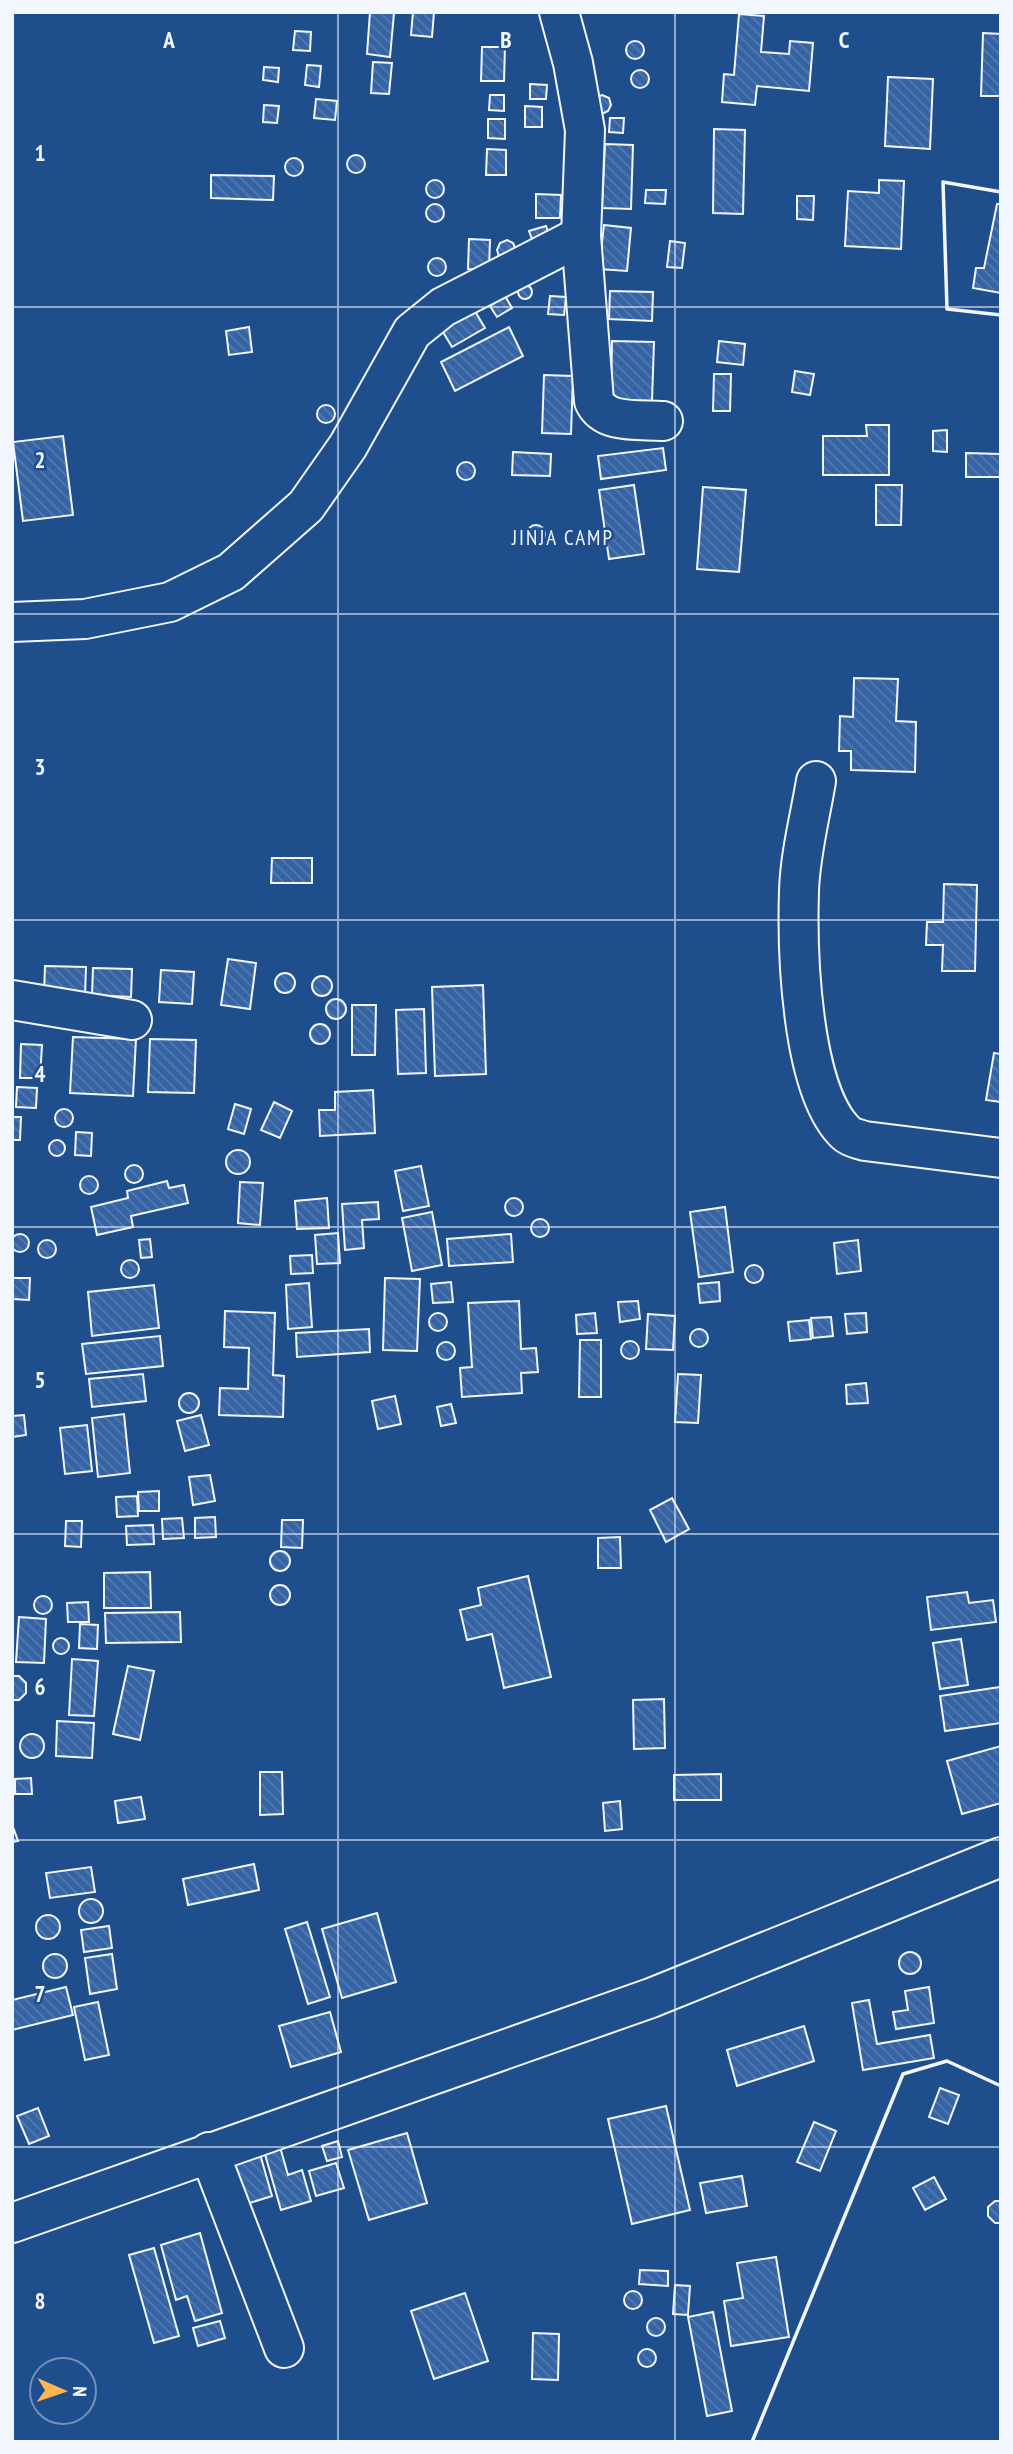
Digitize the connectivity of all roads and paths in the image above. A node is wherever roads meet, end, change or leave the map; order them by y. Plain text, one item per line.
1 (559, 12) edge
2 (580, 236) junction
3 (663, 421) dead end
4 (12, 622) edge
5 (816, 780) dead end
6 (12, 1000) edge
7 (132, 1020) dead end
8 (1001, 1158) edge
9 (1001, 1857) edge
10 (209, 2152) junction
11 (12, 2223) edge
12 (284, 2348) dead end

1 - 2 street
2 - 3 street
2 - 4 street
5 - 8 street
6 - 7 street
9 - 10 street
10 - 11 street
10 - 12 street

